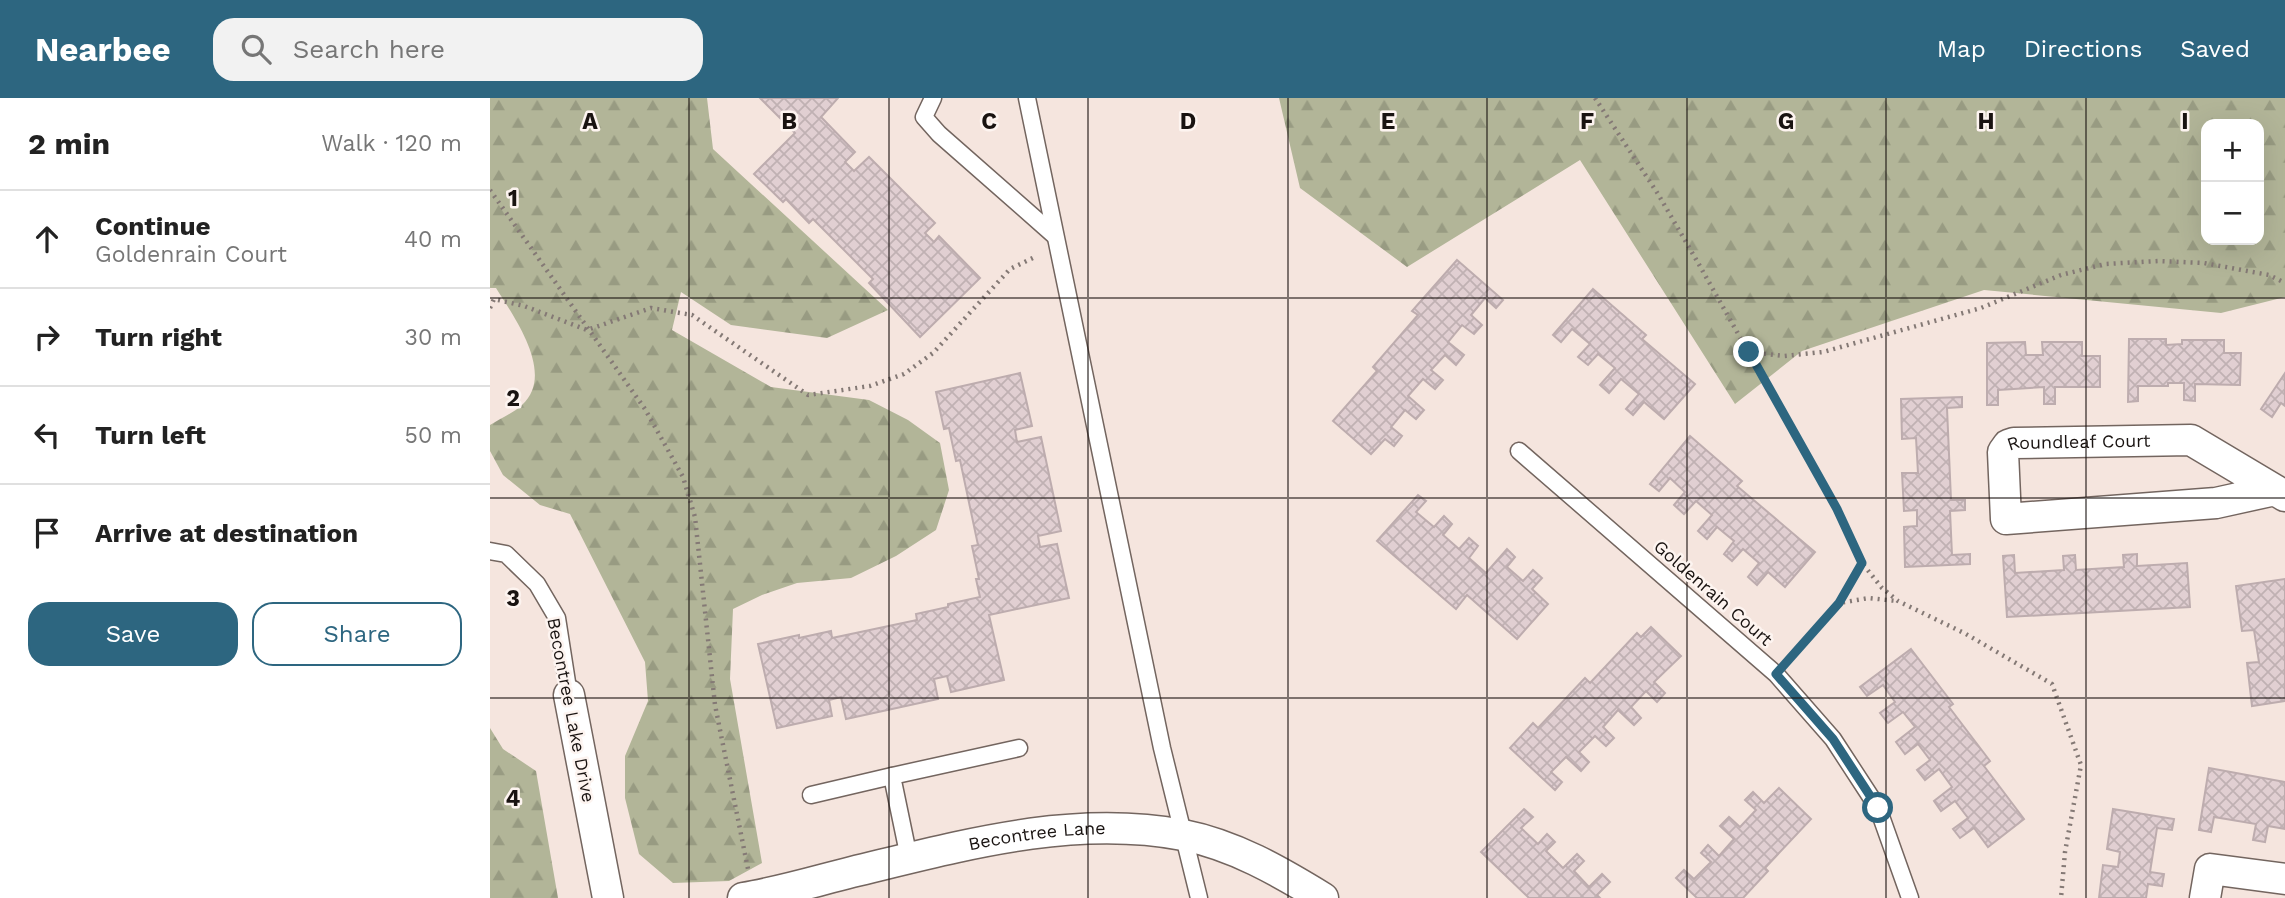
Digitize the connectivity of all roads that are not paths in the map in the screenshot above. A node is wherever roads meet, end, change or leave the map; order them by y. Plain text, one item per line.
1 (933, 98) edge
2 (1027, 98) edge
3 (1056, 241) junction
4 (1519, 451) dead end
5 (2280, 493) edge
6 (490, 551) edge
7 (569, 695) joint
8 (1019, 748) dead end
9 (892, 776) junction
10 (811, 795) dead end
11 (1183, 835) junction
12 (909, 858) junction
13 (2285, 878) edge
14 (748, 897) edge
15 (608, 898) edge
16 (1199, 898) edge
17 (1323, 898) edge
18 (1910, 898) edge
19 (2205, 898) edge

1 - 3 lane
2 - 3 lane
3 - 11 lane
4 - 18 lane, Goldenrain Court
5 - 5 street, Roundleaf Court
6 - 7 lane, Becontree Lake Drive
7 - 15 street, Becontree Lake Drive
8 - 9 lane
9 - 10 lane
9 - 12 lane
11 - 12 street, Becontree Lane
11 - 16 lane
11 - 17 street, Becontree Lane
12 - 14 street, Becontree Lane
13 - 19 street

